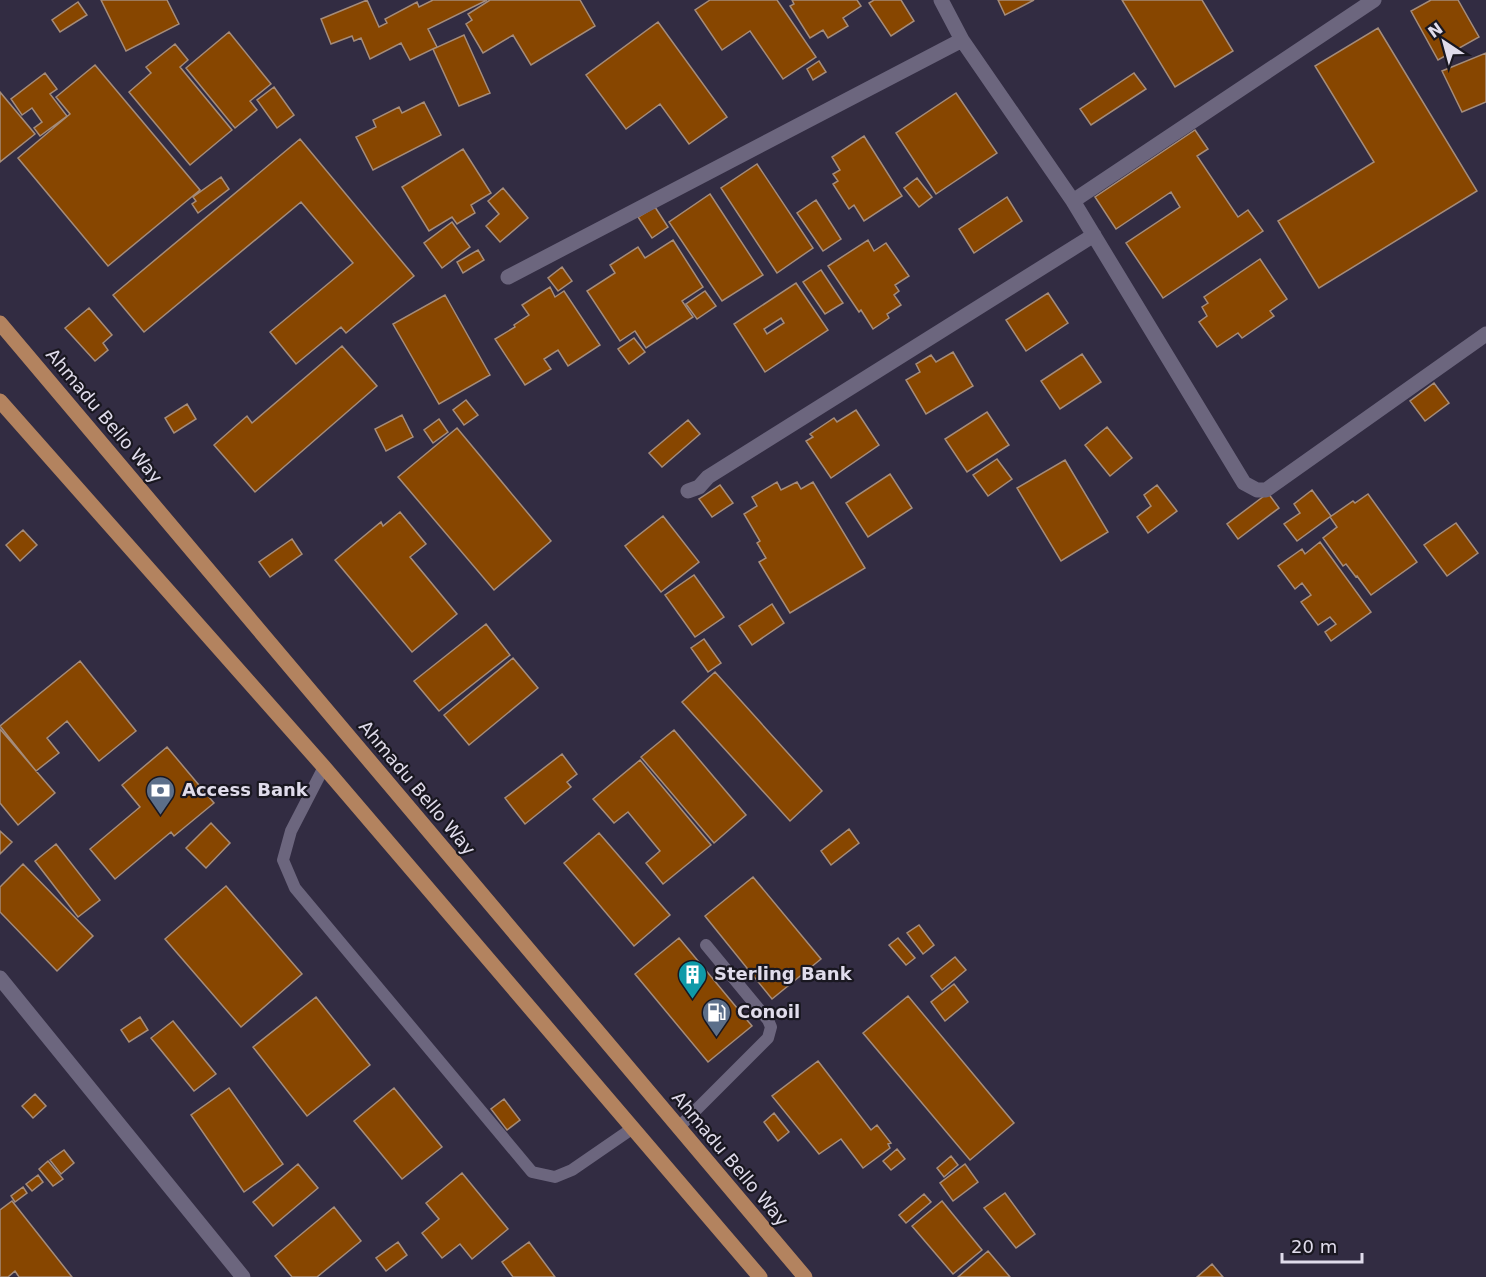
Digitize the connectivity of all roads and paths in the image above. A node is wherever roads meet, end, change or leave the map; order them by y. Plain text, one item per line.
1 (941, 0) edge
2 (1374, 0) edge
3 (962, 40) junction
4 (1073, 201) junction
5 (1094, 235) junction
6 (508, 276) dead end
7 (0, 323) edge
8 (1486, 334) edge
9 (0, 401) edge
10 (688, 491) dead end
11 (324, 767) junction
12 (706, 945) dead end
13 (0, 978) edge
14 (633, 1128) junction
15 (678, 1128) junction
16 (243, 1277) edge
17 (760, 1277) edge
18 (805, 1277) edge

1 - 3 street
2 - 4 street
3 - 4 street
3 - 6 street
4 - 5 street
5 - 8 street
5 - 10 street
7 - 15 main road, Ahmadu Bello Way
9 - 11 main road
11 - 14 main road
11 - 14 lane
12 - 15 lane
13 - 16 street
14 - 17 main road
15 - 18 main road, Ahmadu Bello Way

